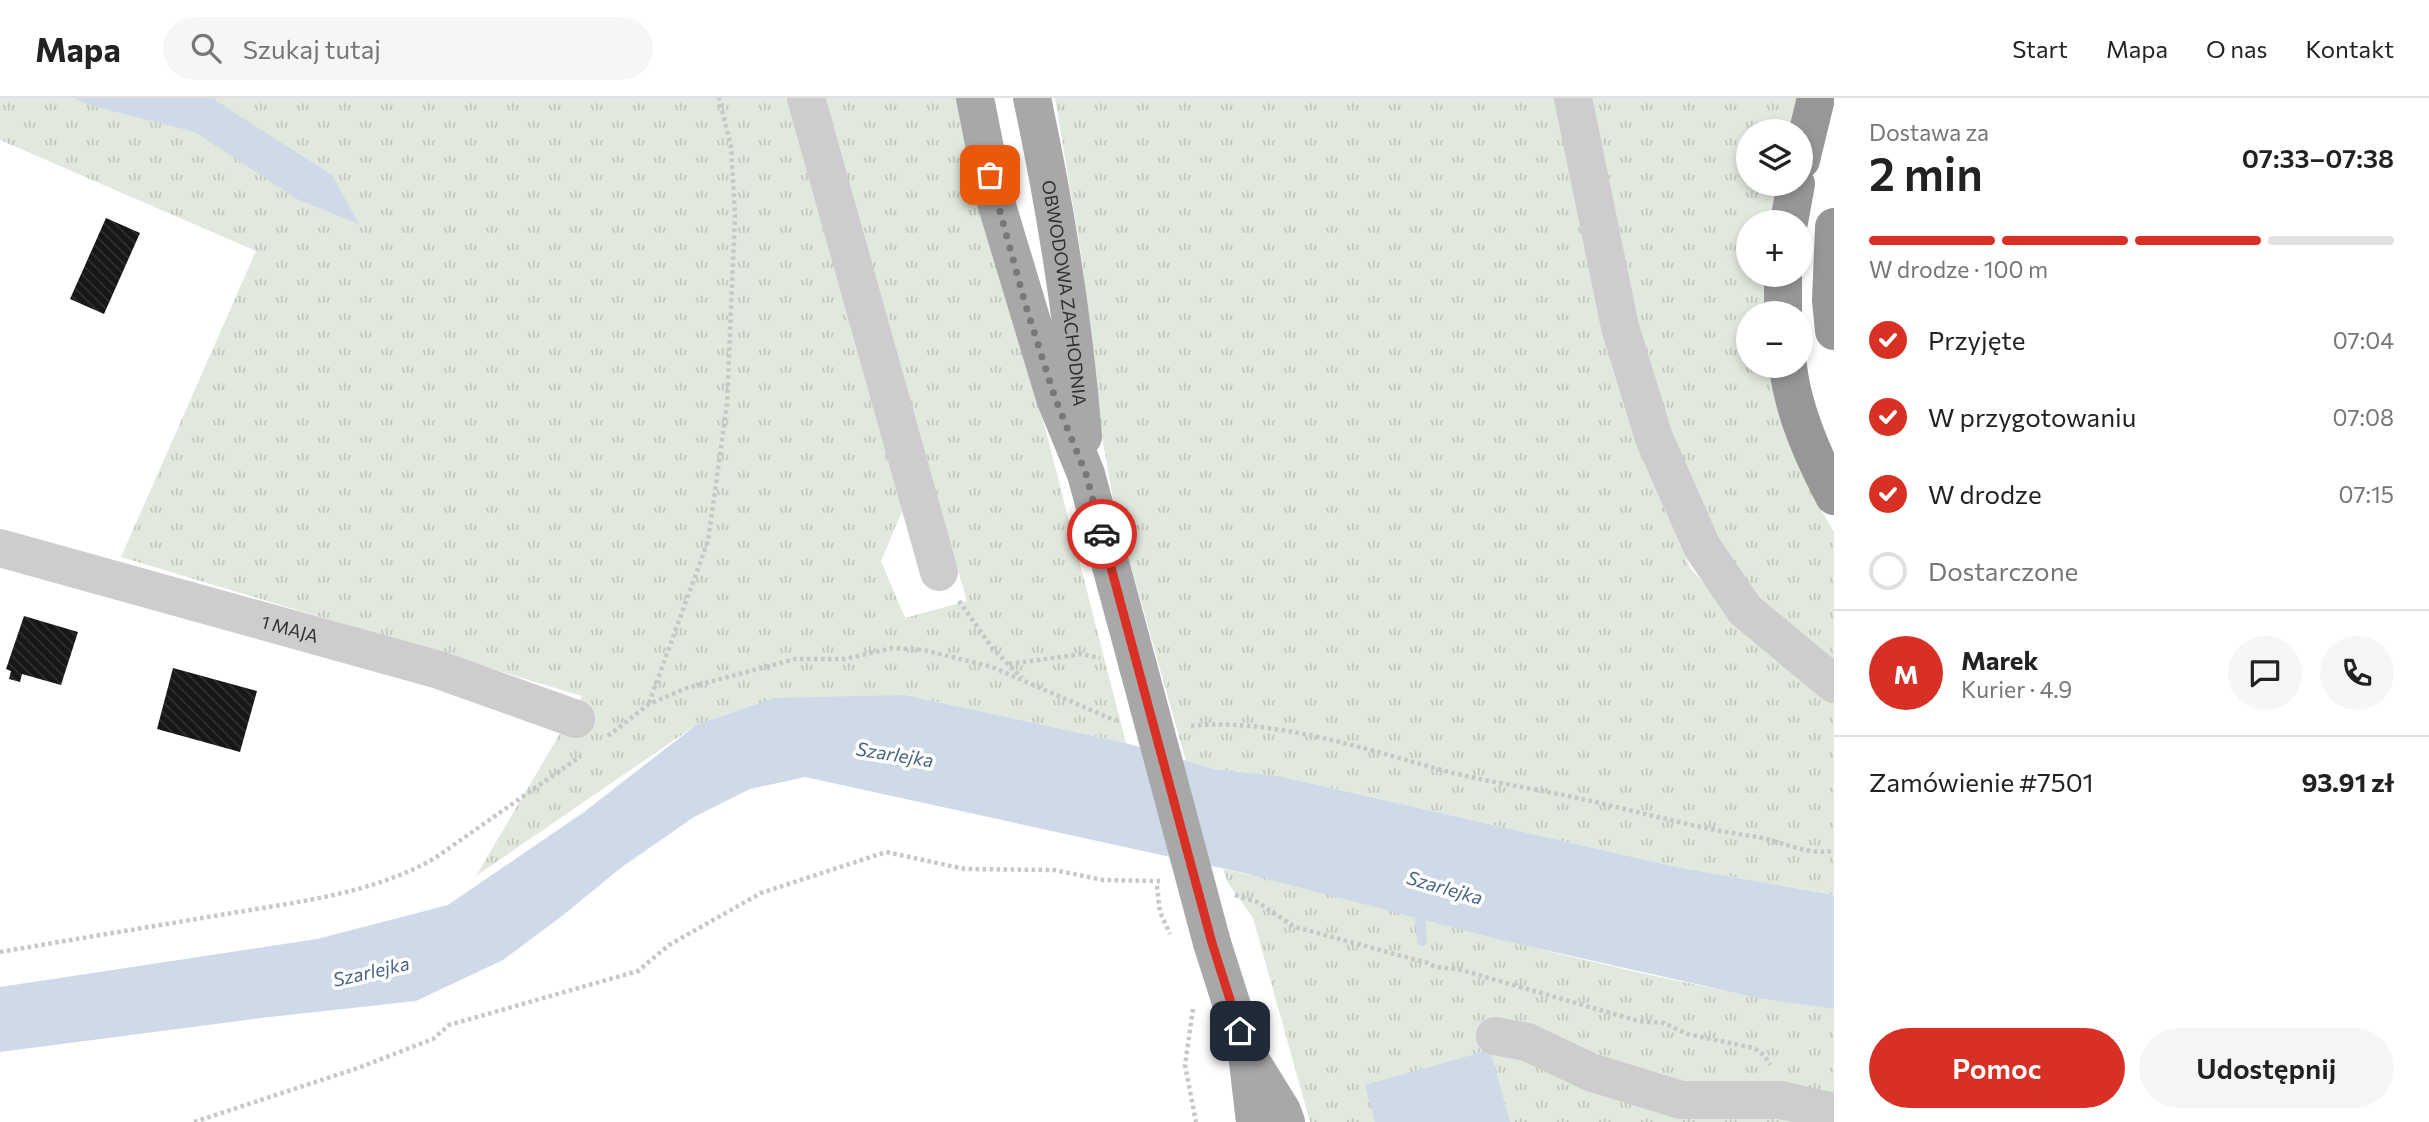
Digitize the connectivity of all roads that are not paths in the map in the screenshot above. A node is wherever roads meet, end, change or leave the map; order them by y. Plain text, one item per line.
1 (806, 98) edge
2 (975, 98) edge
3 (1032, 98) edge
4 (1573, 98) edge
5 (1816, 98) edge
6 (1811, 119) edge
7 (1834, 228) edge
8 (1834, 331) edge
9 (1791, 378) edge
10 (1086, 474) junction
11 (1834, 496) edge
12 (0, 548) edge
13 (939, 572) road end
14 (1834, 684) edge
15 (590, 736) road end
16 (1495, 1036) dead end
17 (1247, 1053) junction
18 (1834, 1112) edge
19 (1255, 1122) edge
20 (1286, 1122) edge

1 - 13 street
2 - 10 main road, OBWODOWA ZACHODNIA
3 - 10 main road, OBWODOWA ZACHODNIA
4 - 14 street
5 - 6 highway
7 - 8 highway
9 - 11 highway
10 - 17 main road, bridge
12 - 15 street, 1 MAJA
16 - 18 street
17 - 19 main road
17 - 20 main road

